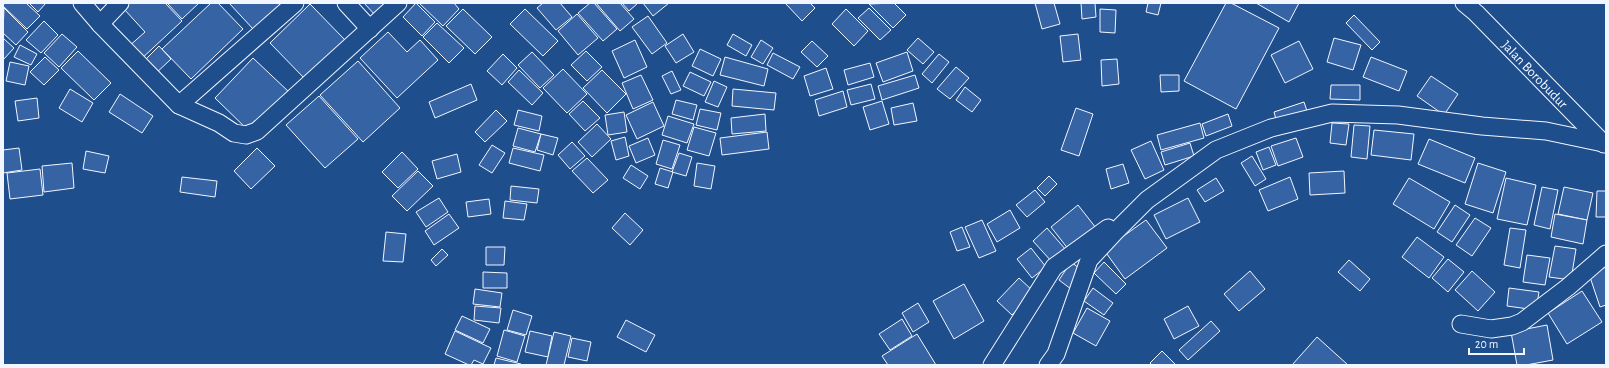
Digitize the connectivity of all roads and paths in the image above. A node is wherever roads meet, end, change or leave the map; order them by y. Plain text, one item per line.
1 (82, 3) edge
2 (120, 3) edge
3 (296, 3) edge
4 (346, 3) edge
5 (398, 3) edge
6 (1464, 3) edge
7 (100, 24) junction
8 (370, 29) junction
9 (179, 105) junction
10 (1604, 144) edge
11 (1147, 200) junction
12 (1606, 254) edge
13 (1461, 324) dead end
14 (992, 365) edge
15 (1048, 365) edge

1 - 7 street
2 - 7 street
3 - 9 street
4 - 8 street
5 - 8 street
6 - 10 street, Jalan Borobudur
7 - 9 street
8 - 9 street
10 - 11 street
11 - 14 street
11 - 15 street
12 - 13 street

